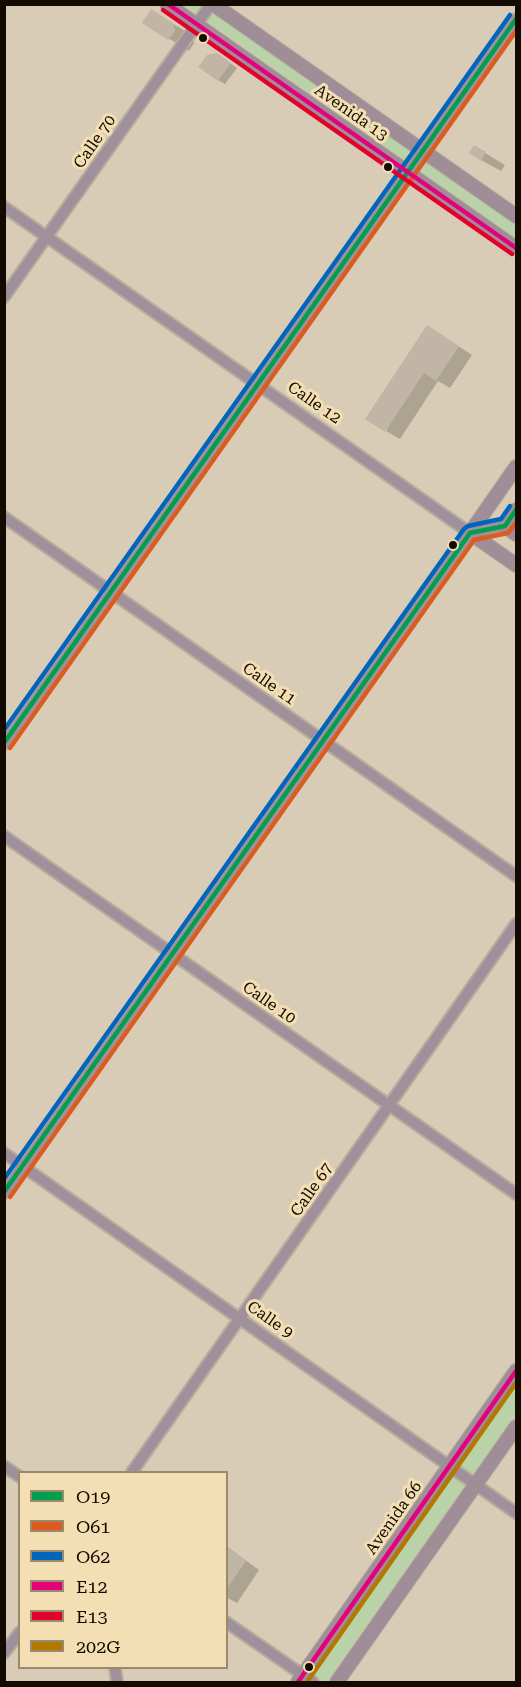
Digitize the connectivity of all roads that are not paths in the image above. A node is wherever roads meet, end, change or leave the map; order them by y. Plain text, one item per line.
1 (167, 4) edge
2 (212, 4) edge
3 (516, 19) edge
4 (196, 25) junction
5 (423, 151) junction
6 (408, 172) junction
7 (4, 207) edge
8 (516, 216) edge
9 (47, 237) junction
10 (516, 248) edge
11 (4, 297) edge
12 (258, 384) junction
13 (516, 467) edge
14 (516, 510) edge
15 (4, 517) edge
16 (511, 530) edge
17 (470, 532) junction
18 (516, 565) edge
19 (112, 592) junction
20 (323, 741) junction
21 (4, 744) edge
22 (4, 836) edge
23 (516, 876) edge
24 (516, 924) edge
25 (173, 954) junction
26 (390, 1105) junction
27 (4, 1152) edge
28 (24, 1166) junction
29 (4, 1193) edge
30 (516, 1194) edge
31 (240, 1317) junction
32 (516, 1371) edge
33 (516, 1427) edge
34 (4, 1467) edge
35 (450, 1467) junction
36 (133, 1471) edge
37 (18, 1476) edge
38 (476, 1485) junction
39 (516, 1513) edge
40 (228, 1623) edge
41 (18, 1635) edge
42 (4, 1653) edge
43 (305, 1680) edge
44 (337, 1683) edge

1 - 4 main road, Avenida 13
2 - 4 street, Calle 70
2 - 5 main road, Avenida 13
3 - 5 street
4 - 6 main road, Avenida 13
4 - 9 street, Calle 70
5 - 6 street
5 - 8 main road, Avenida 13
6 - 10 main road, Avenida 13
6 - 12 street
7 - 9 street, Calle 12
9 - 11 street, Calle 70
9 - 12 street, Calle 12
12 - 17 street, Calle 12
12 - 19 street
13 - 17 main road
14 - 16 main road
15 - 19 street, Calle 11
16 - 17 street
17 - 18 main road, Calle 12
17 - 20 street
19 - 20 street, Calle 11
19 - 21 street
20 - 23 street, Calle 11
20 - 25 street
22 - 25 street, Calle 10
24 - 26 street, Calle 67
25 - 26 street, Calle 10
25 - 28 street
26 - 30 street, Calle 10
26 - 31 street, Calle 67
27 - 28 street, Calle 9
28 - 29 street
28 - 31 street, Calle 9
31 - 35 street, Calle 9
31 - 36 street, Calle 67
32 - 35 main road, Avenida 66
33 - 38 main road
34 - 37 street
35 - 38 street, Calle 9
35 - 43 main road, Avenida 66
38 - 39 street, Calle 9
38 - 44 main road
40 - 43 street
41 - 42 street

